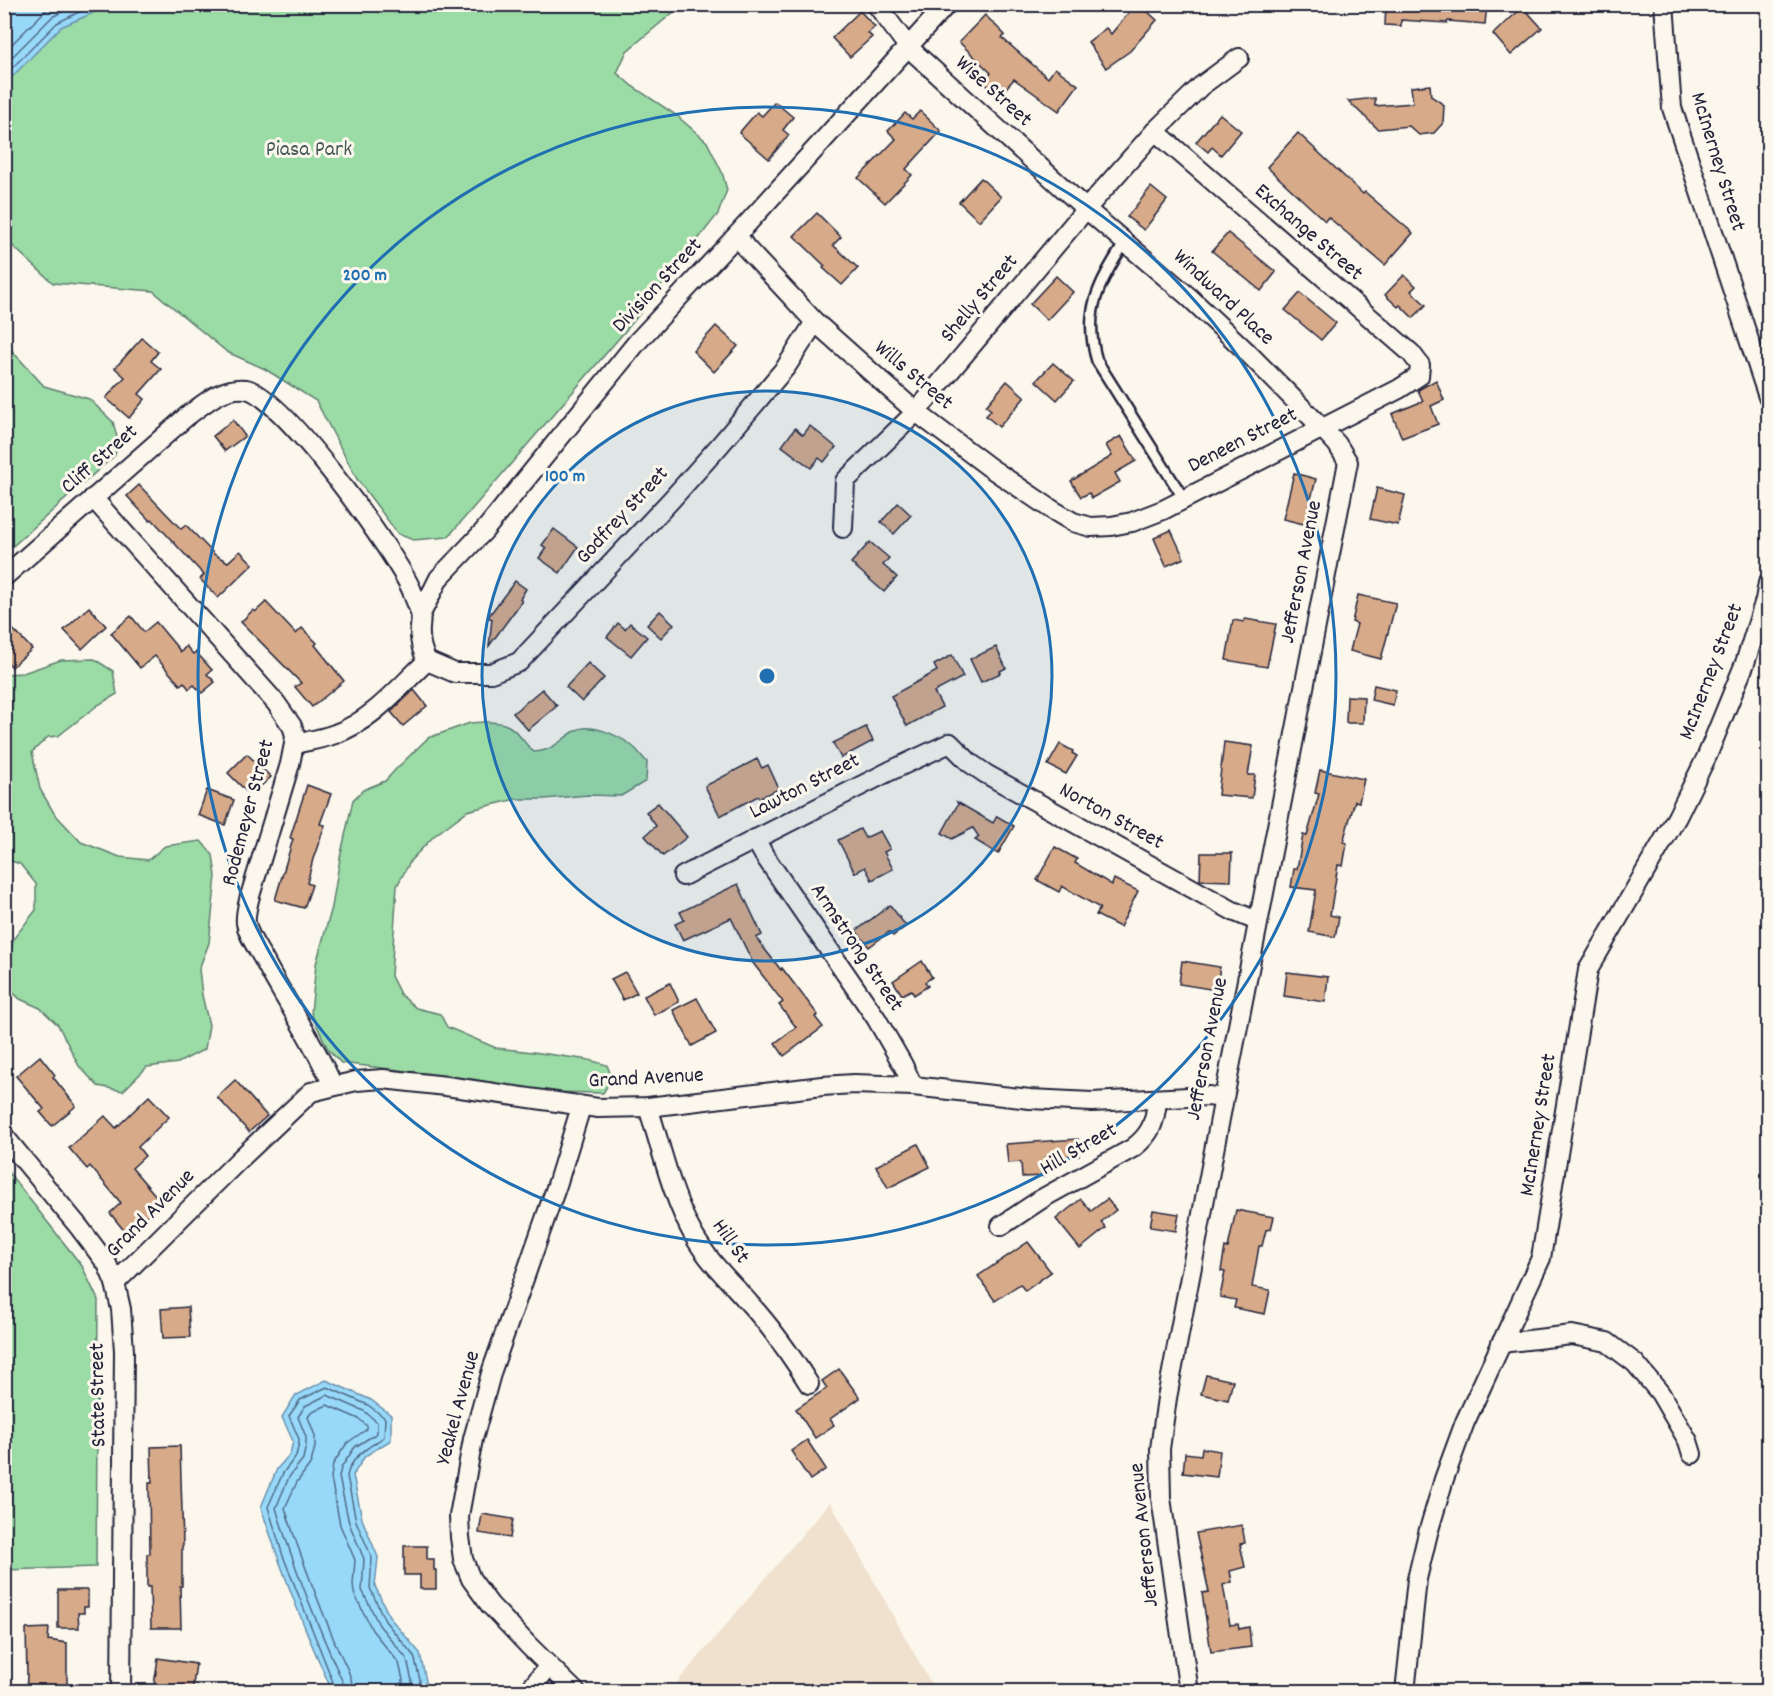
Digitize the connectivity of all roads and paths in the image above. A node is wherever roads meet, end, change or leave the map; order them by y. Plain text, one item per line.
1 (876, 4) edge
2 (947, 4) edge
3 (1664, 4) edge
4 (909, 48) junction
5 (1239, 58) dead end
6 (1155, 131) junction
7 (1086, 209) junction
8 (737, 235) junction
9 (1125, 242) junction
10 (815, 322) junction
11 (1419, 376) joint
12 (1768, 397) edge
13 (916, 412) junction
14 (1322, 428) junction
15 (93, 498) junction
16 (1184, 499) junction
17 (1082, 526) joint
18 (843, 528) dead end
19 (4, 577) edge
20 (1768, 583) edge
21 (421, 614) junction
22 (427, 661) junction
23 (950, 743) joint
24 (294, 744) junction
25 (755, 839) junction
26 (683, 876) dead end
27 (1257, 921) junction
28 (333, 1086) junction
29 (913, 1086) junction
30 (1224, 1098) junction
31 (1157, 1100) junction
32 (581, 1107) junction
33 (648, 1107) junction
34 (4, 1136) edge
35 (1000, 1226) dead end
36 (115, 1283) junction
37 (1501, 1343) junction
38 (809, 1383) dead end
39 (1692, 1454) dead end
40 (549, 1666) junction
41 (121, 1692) edge
42 (528, 1692) edge
43 (576, 1692) edge
44 (1189, 1692) edge
45 (1405, 1692) edge

1 - 4 street, Wise Street
2 - 4 street, Division Street
3 - 12 street, McInerney Street
4 - 7 street, Wise Street
4 - 8 street, Division Street
5 - 6 street, Shelly Street
6 - 7 street, Shelly Street
6 - 11 street, Exchange Street
7 - 9 street, Windward Place
7 - 13 street, Shelly Street
8 - 10 street, Wills Street
8 - 21 street, Division Street
9 - 14 street, Windward Place
9 - 16 lane
10 - 13 street, Wills Street
10 - 22 street, Godfrey Street
11 - 14 street, Deneen Street
13 - 17 street, Wills Street
13 - 18 street, Shelly Street
14 - 16 street, Deneen Street
14 - 27 street, Jefferson Avenue
15 - 19 street, Cliff Street
15 - 21 street, Cliff Street
15 - 24 street, Rodemeyer Street
16 - 17 street, Deneen Street
20 - 37 street, McInerney Street
21 - 22 street
22 - 24 street
23 - 25 street, Lawton Street
23 - 27 street, Norton Street
24 - 28 street, Rodemeyer Street
25 - 26 street, Lawton Street
25 - 29 street, Armstrong Street
27 - 30 street, Jefferson Avenue
28 - 32 street, Grand Avenue
28 - 36 street, Grand Avenue
29 - 31 street, Grand Avenue
29 - 33 street, Grand Avenue
30 - 31 street, Grand Avenue
30 - 44 street, Jefferson Avenue
31 - 35 street, Hill Street
32 - 33 street, Grand Avenue
32 - 40 street, Yeakel Avenue
33 - 38 street, Hill St
34 - 36 street, State Street
36 - 41 street, State Street
37 - 39 street
37 - 45 street, McInerney Street
40 - 42 street
40 - 43 street, Yeakel Avenue

